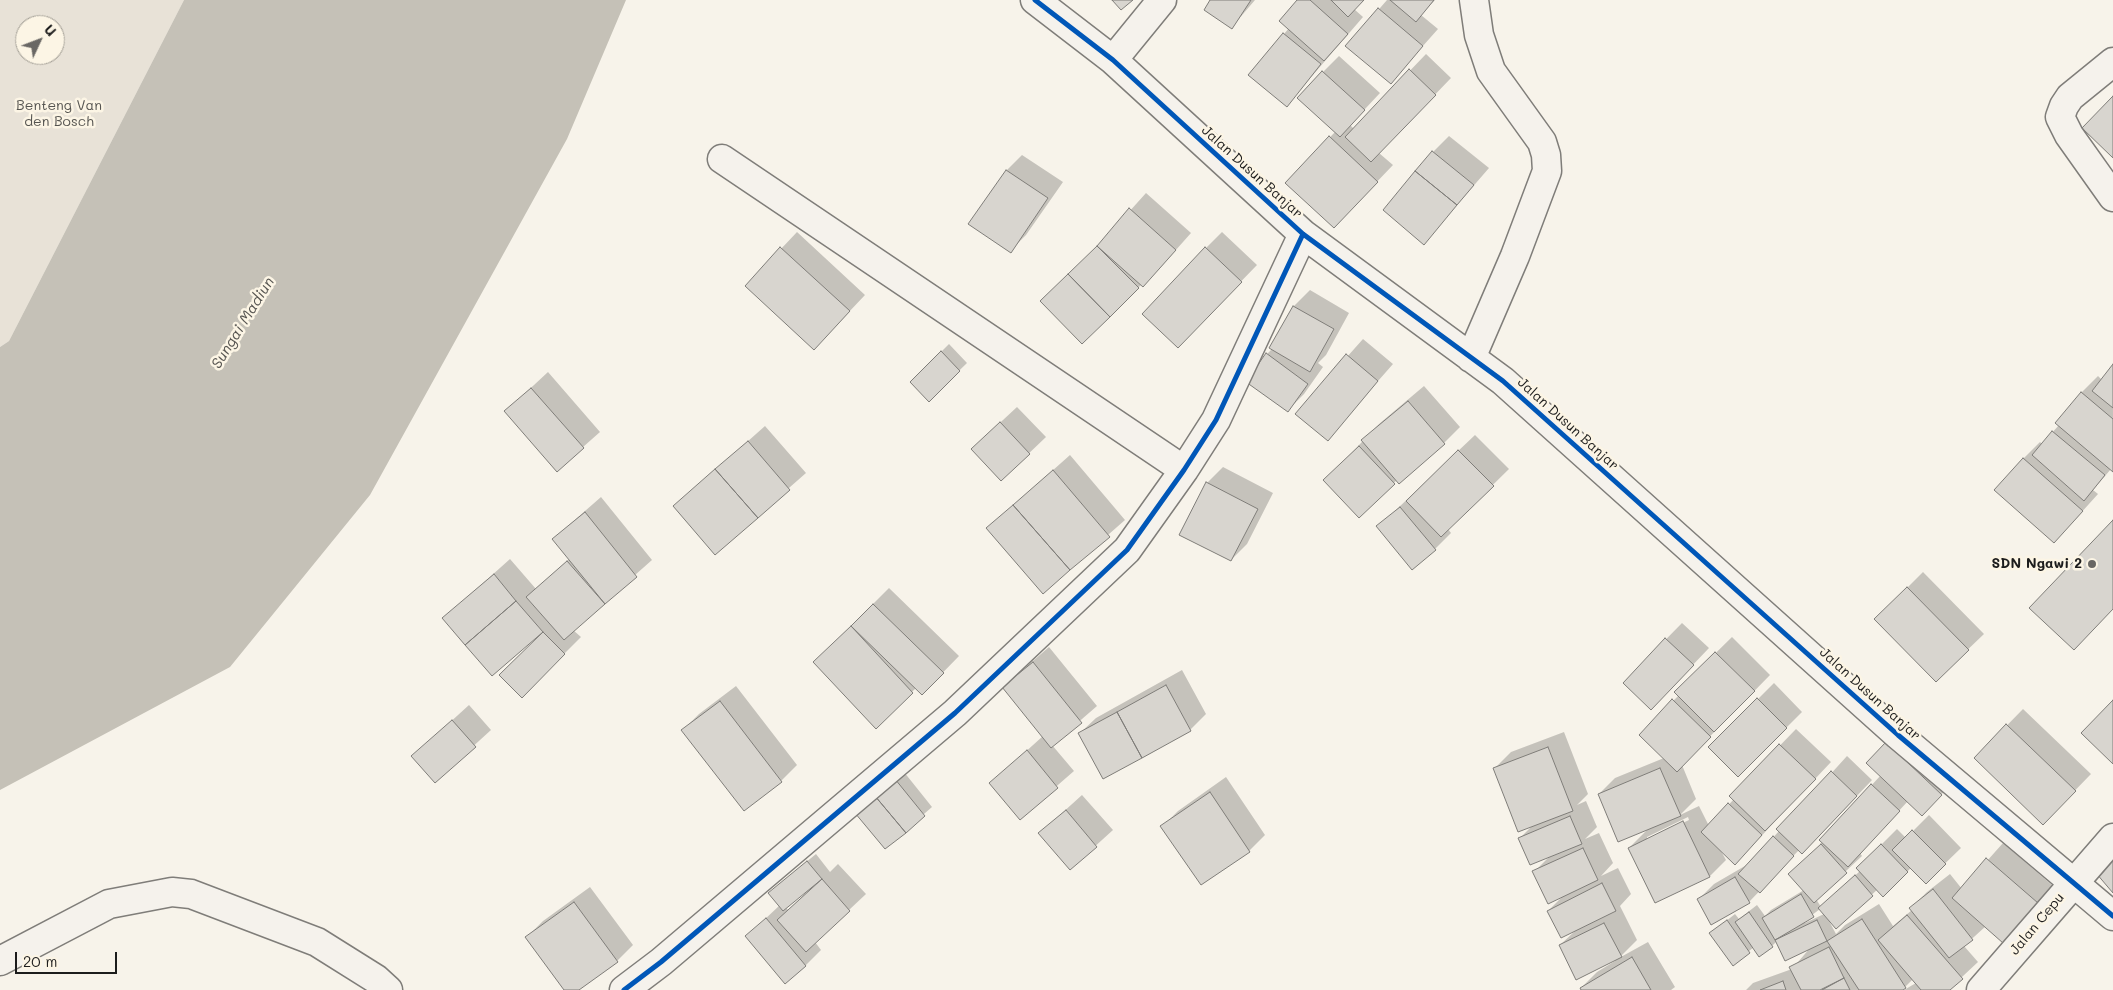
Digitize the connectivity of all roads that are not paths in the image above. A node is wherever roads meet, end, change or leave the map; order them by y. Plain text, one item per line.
1 (1035, 0) edge
2 (1162, 0) edge
3 (1474, 0) edge
4 (1113, 60) junction
5 (2113, 62) edge
6 (722, 159) dead end
7 (2113, 197) edge
8 (1303, 234) junction
9 (1471, 358) junction
10 (1184, 470) junction
11 (2113, 838) edge
12 (2072, 882) junction
13 (2113, 916) edge
14 (0, 962) edge
15 (388, 990) edge
16 (624, 990) edge
17 (1982, 990) edge

1 - 4 street, Jalan Dusun Banjar
2 - 4 street
3 - 9 street
4 - 8 street, Jalan Dusun Banjar
5 - 7 street
6 - 10 street
8 - 9 street, Jalan Dusun Banjar
8 - 10 street
9 - 12 street, Jalan Dusun Banjar
10 - 16 street
11 - 12 street, Jalan Cepu
12 - 13 street, Jalan Dusun Banjar
12 - 17 street, Jalan Cepu
14 - 15 street

